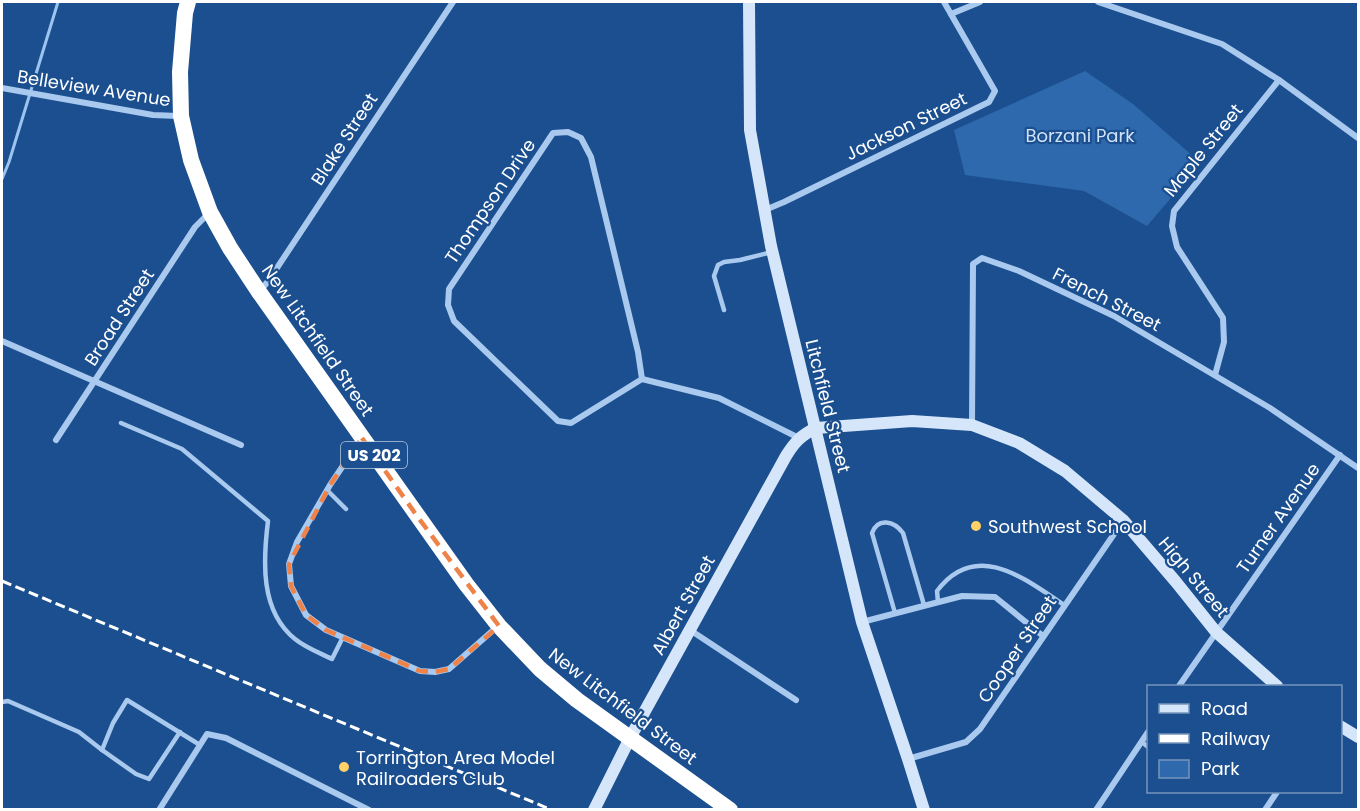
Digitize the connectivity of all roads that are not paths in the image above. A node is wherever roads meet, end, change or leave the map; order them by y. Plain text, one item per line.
1 (188, 2) edge
2 (453, 2) edge
3 (749, 2) edge
4 (944, 2) edge
5 (980, 2) edge
6 (1098, 2) edge
7 (951, 15) junction
8 (1279, 80) junction
9 (2, 88) edge
10 (181, 116) junction
11 (1359, 138) edge
12 (764, 211) junction
13 (210, 212) junction
14 (772, 252) junction
15 (259, 292) junction
16 (724, 310) dead end
17 (2, 341) edge
18 (1215, 375) junction
19 (642, 379) junction
20 (94, 382) junction
21 (121, 423) dead end
22 (972, 425) junction
23 (816, 428) junction
24 (362, 438) junction
25 (799, 438) junction
26 (56, 440) dead end
27 (241, 445) dead end
28 (1340, 455) junction
29 (1359, 468) edge
30 (327, 490) junction
31 (346, 508) dead end
32 (1123, 520) junction
33 (938, 602) junction
34 (1064, 605) junction
35 (924, 606) junction
36 (895, 613) junction
37 (862, 622) junction
38 (499, 626) junction
39 (690, 630) junction
40 (1216, 632) junction
41 (1043, 636) junction
42 (343, 638) junction
43 (1180, 685) edge
44 (1275, 685) edge
45 (796, 700) dead end
46 (2, 702) edge
47 (1342, 727) edge
48 (180, 732) junction
49 (1147, 735) edge
50 (1359, 737) edge
51 (630, 738) junction
52 (1142, 742) junction
53 (200, 745) junction
54 (1147, 746) edge
55 (102, 750) junction
56 (908, 759) junction
57 (1276, 793) edge
58 (159, 810) edge
59 (369, 810) edge
60 (594, 810) edge
61 (730, 810) edge
62 (924, 810) edge
63 (1096, 810) edge
64 (1265, 810) edge

1 - 10 highway, New Litchfield Street / US 202
2 - 15 street, Blake Street
3 - 12 street, Litchfield Street
4 - 7 street, Jackson Street
5 - 7 street
6 - 8 street
7 - 12 street, Jackson Street
8 - 11 street
8 - 18 street, Maple Street
9 - 10 street, Belleview Avenue
10 - 13 highway, New Litchfield Street / US 202
12 - 14 street, Litchfield Street
13 - 15 highway, New Litchfield Street / US 202
13 - 20 street, Broad Street
14 - 16 lane
14 - 23 street, Litchfield Street
15 - 24 highway, New Litchfield Street / US 202
17 - 20 street
18 - 22 street, French Street
18 - 28 street, French Street
19 - 19 street, Thompson Drive
19 - 25 street
20 - 26 street, Broad Street
20 - 27 street
21 - 42 lane
22 - 23 street, High Street
22 - 32 street, High Street
23 - 25 street, Albert Street
23 - 37 street, Litchfield Street
24 - 30 street
24 - 38 highway, New Litchfield Street / US 202
25 - 39 street, Albert Street
28 - 29 street, French Street
28 - 40 street, Turner Avenue
30 - 31 lane
30 - 42 street
32 - 34 street, Cooper Street
32 - 40 street, High Street
33 - 34 lane
33 - 35 street
33 - 41 street
34 - 41 street, Cooper Street
35 - 36 street
35 - 36 lane
36 - 37 street
37 - 56 street, Litchfield Street
38 - 42 street
38 - 51 highway, New Litchfield Street / US 202
39 - 45 street
39 - 51 street, Albert Street
40 - 43 street, Turner Avenue
40 - 44 street, High Street
41 - 56 street, Cooper Street
46 - 55 lane
47 - 50 street
48 - 53 lane
48 - 55 lane
48 - 55 lane
49 - 52 street
51 - 60 street, Albert Street
51 - 61 highway, New Litchfield Street / US 202
52 - 54 lane
52 - 63 street
53 - 58 street
53 - 59 street
56 - 62 street, Litchfield Street
57 - 64 street

